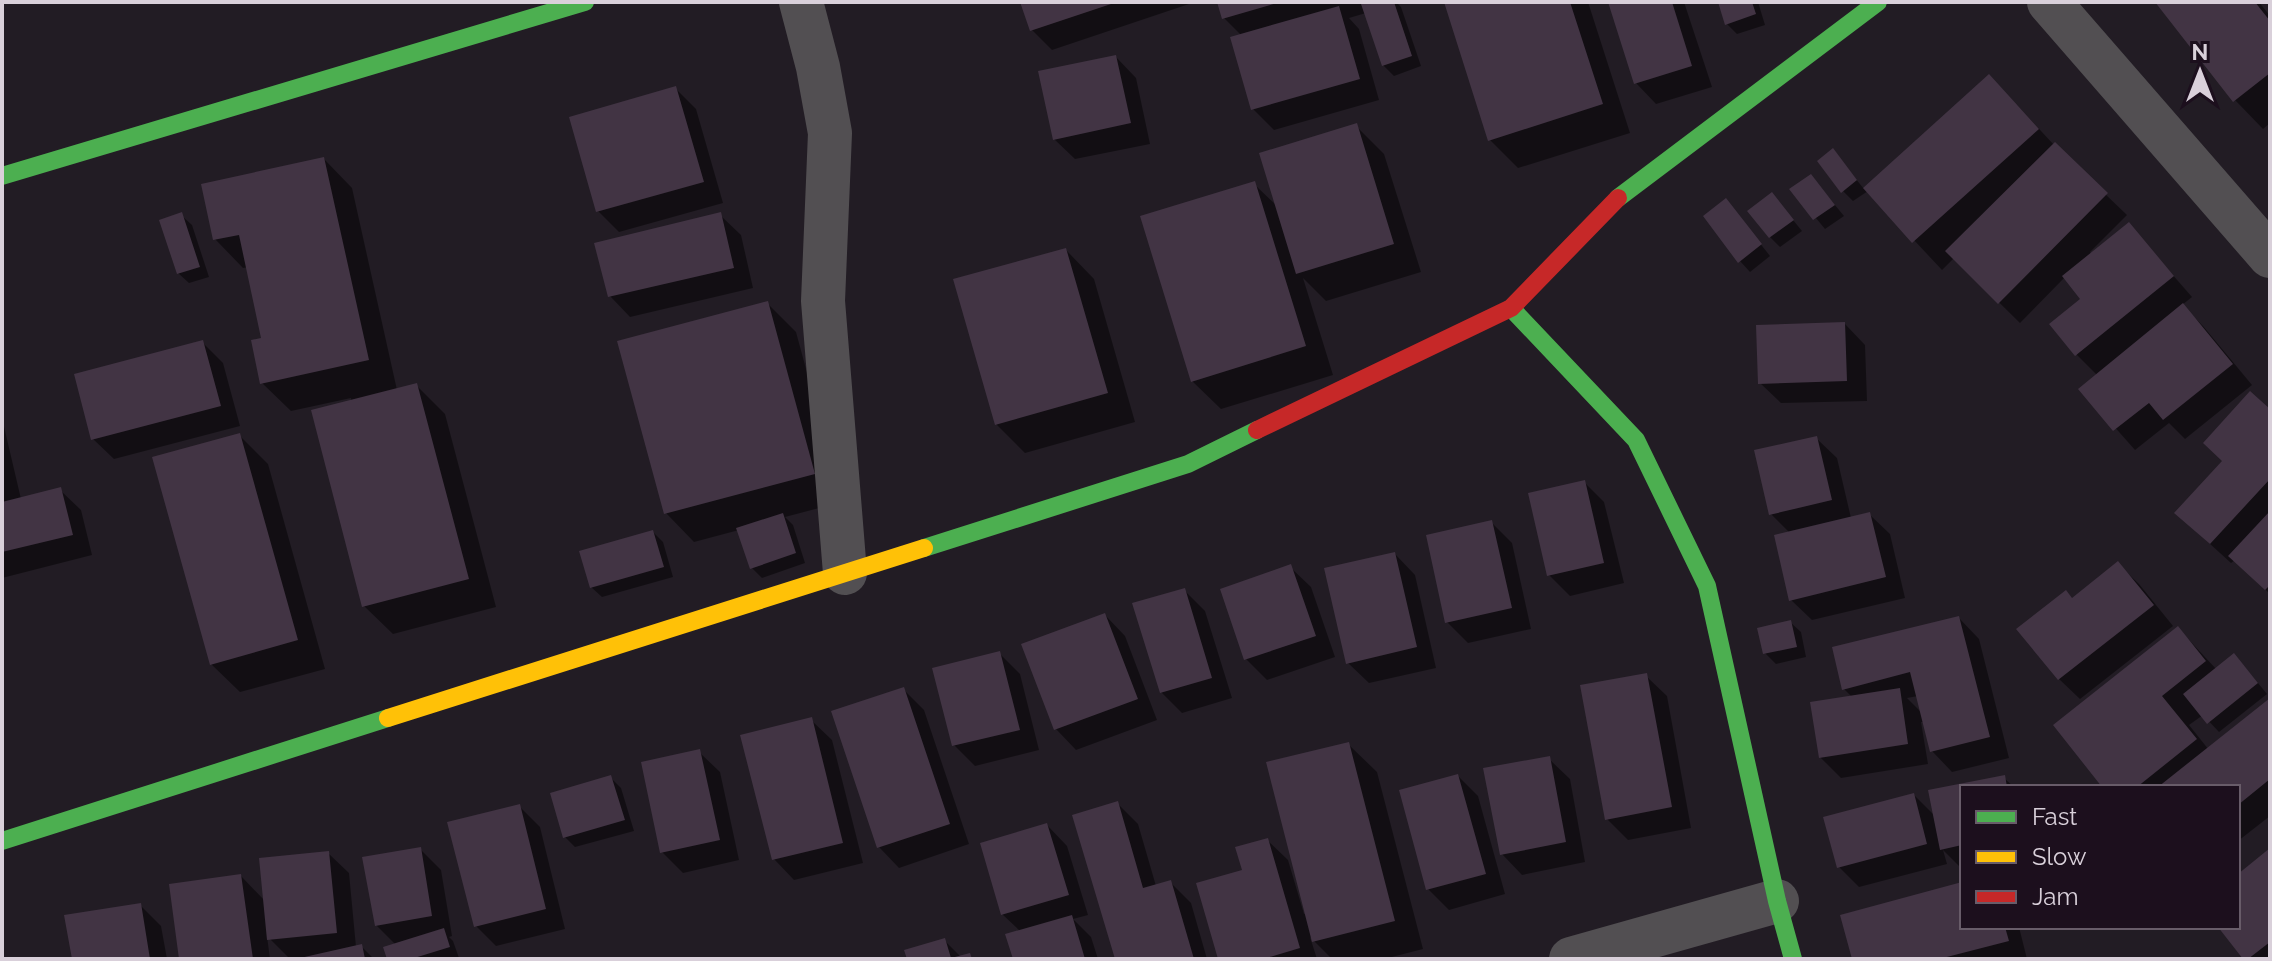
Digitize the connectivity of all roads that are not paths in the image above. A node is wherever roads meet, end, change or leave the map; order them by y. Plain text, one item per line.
1 (585, 2) edge
2 (801, 2) edge
3 (1878, 2) edge
4 (2049, 2) edge
5 (2, 176) edge
6 (2270, 256) edge
7 (1511, 308) junction
8 (845, 573) junction
9 (2, 841) edge
10 (1777, 901) junction
11 (1571, 959) edge
12 (1793, 959) edge

1 - 5 street
2 - 8 street
3 - 7 street
4 - 6 street
7 - 8 street
7 - 10 street
8 - 9 street
10 - 11 street
10 - 12 street

